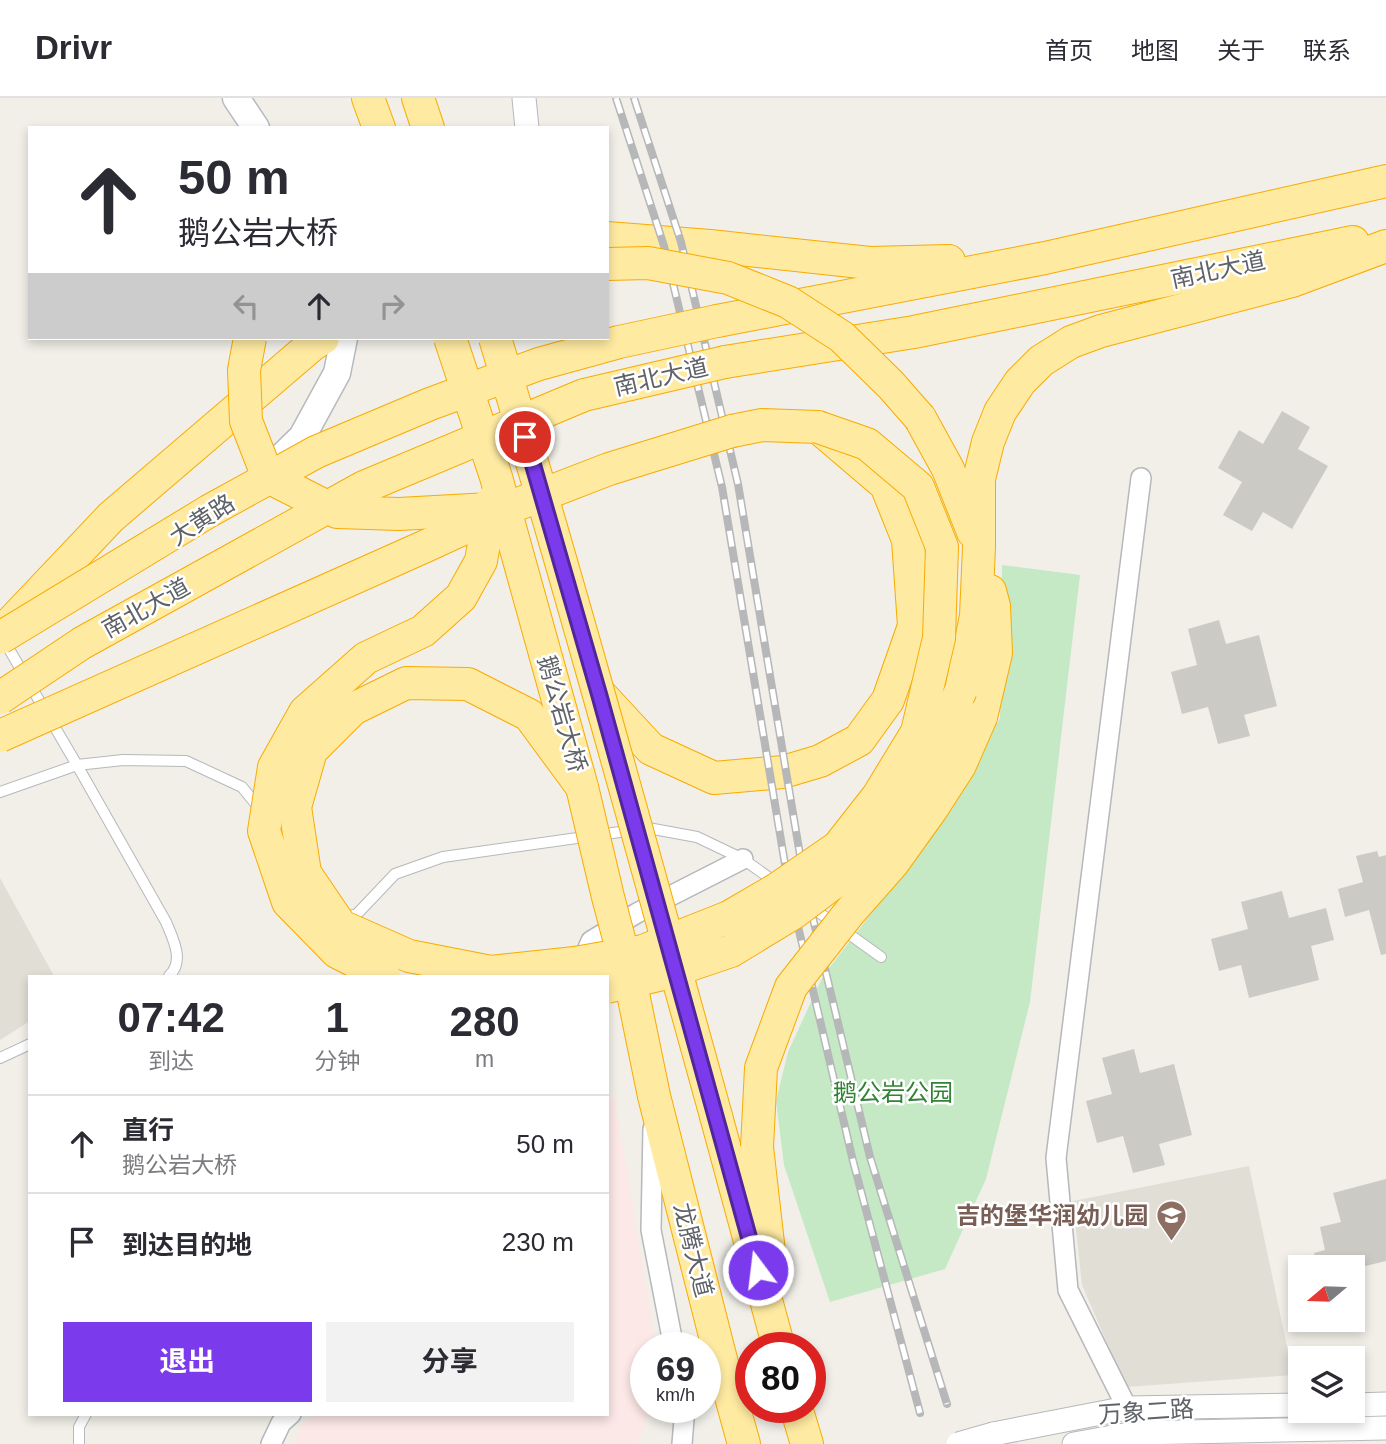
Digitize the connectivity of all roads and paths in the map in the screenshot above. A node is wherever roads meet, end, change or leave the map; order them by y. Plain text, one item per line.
1 (236, 98) edge
2 (368, 98) edge
3 (418, 98) edge
4 (524, 98) edge
5 (255, 126) edge
6 (378, 126) edge
7 (427, 126) edge
8 (527, 126) edge
9 (1386, 181) edge
10 (1386, 236) edge
11 (609, 238) edge
12 (1386, 246) edge
13 (1045, 258) junction
14 (609, 264) edge
15 (250, 340) edge
16 (320, 340) edge
17 (344, 340) edge
18 (451, 340) edge
19 (496, 340) edge
20 (818, 427) junction
21 (496, 477) junction
22 (1140, 478) dead end
23 (508, 508) junction
24 (979, 547) junction
25 (2, 641) edge
26 (599, 694) junction
27 (0, 698) edge
28 (0, 736) edge
29 (78, 765) junction
30 (582, 788) junction
31 (0, 792) edge
32 (272, 824) dead end
33 (743, 859) junction
34 (289, 872) dead end
35 (315, 915) dead end
36 (325, 923) dead end
37 (881, 957) dead end
38 (170, 975) edge
39 (382, 975) edge
40 (576, 975) edge
41 (609, 987) edge
42 (28, 1045) edge
43 (0, 1058) edge
44 (654, 1096) junction
45 (671, 1332) edge
46 (775, 1332) edge
47 (777, 1332) edge
48 (726, 1379) junction
49 (1386, 1404) edge
50 (1288, 1405) edge
51 (1365, 1405) edge
52 (1127, 1408) junction
53 (85, 1416) edge
54 (289, 1416) edge
55 (684, 1423) edge
56 (801, 1423) edge
57 (1386, 1428) edge
58 (79, 1444) edge
59 (271, 1444) edge
60 (682, 1444) edge
61 (738, 1444) edge
62 (744, 1444) edge
63 (807, 1444) edge
64 (958, 1444) edge
65 (1074, 1444) edge

1 - 5 main road
2 - 6 highway
3 - 7 highway
4 - 8 street
9 - 13 highway, 南北大道
10 - 27 highway, 南北大道, bridge
11 - 13 highway
12 - 24 highway
13 - 25 highway, 南北大道, bridge
14 - 24 highway, bridge
15 - 23 highway, bridge
16 - 25 highway, bridge
17 - 25 main road, 大黄路
18 - 21 highway, 鹅公岩大桥, bridge
19 - 26 highway, 鹅公岩大桥, bridge
20 - 23 highway, bridge
20 - 26 highway, bridge
20 - 30 highway, bridge
21 - 30 highway, 鹅公岩大桥, bridge
21 - 39 highway, bridge
22 - 52 street
23 - 28 highway, bridge
24 - 41 highway, bridge
24 - 47 highway, bridge
25 - 29 lane
26 - 46 highway, 鹅公岩大桥, bridge
29 - 31 lane
29 - 32 lane
29 - 38 lane
30 - 44 highway, 鹅公岩大桥, bridge
33 - 36 lane
33 - 37 lane
33 - 40 street
34 - 35 lane
42 - 43 lane
44 - 45 street
44 - 48 highway, 龙腾大道
48 - 61 highway
48 - 62 highway, 龙腾大道
49 - 51 street
50 - 52 street, 万象二路
52 - 64 street, 万象二路, bridge
53 - 58 lane
54 - 59 street
55 - 60 street
56 - 63 highway
57 - 65 street, 万象二路

